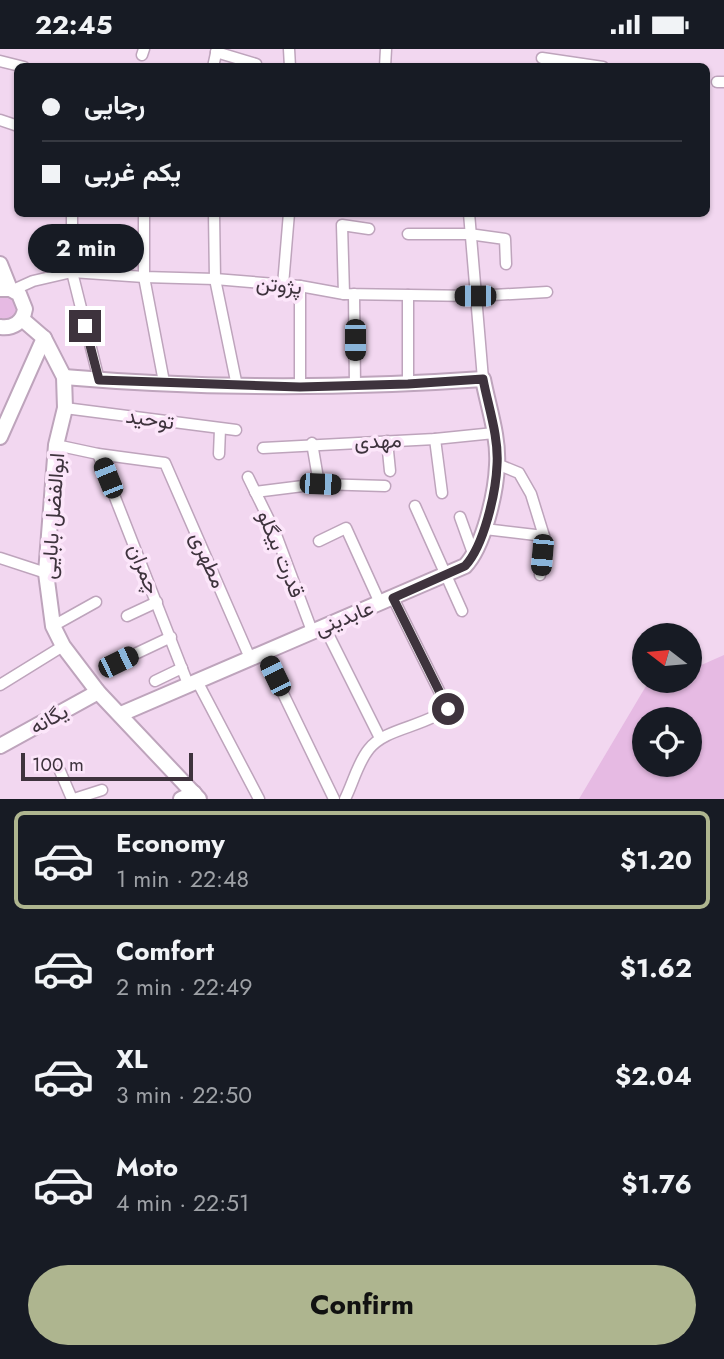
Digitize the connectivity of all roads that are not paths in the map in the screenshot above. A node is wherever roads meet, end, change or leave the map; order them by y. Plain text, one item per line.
1 (564, 49) edge
2 (217, 50) edge
3 (542, 58) dead end
4 (562, 61) junction
5 (253, 63) edge
6 (576, 63) edge
7 (72, 217) edge
8 (144, 217) edge
9 (214, 217) edge
10 (289, 217) edge
11 (469, 217) edge
12 (369, 229) dead end
13 (408, 234) dead end
14 (469, 234) junction
15 (0, 264) edge
16 (506, 264) dead end
17 (72, 271) junction
18 (144, 277) junction
19 (215, 279) junction
20 (283, 285) junction
21 (300, 286) junction
22 (8, 290) edge
23 (547, 292) dead end
24 (349, 294) junction
25 (408, 295) junction
26 (475, 296) junction
27 (22, 319) junction
28 (1, 329) edge
29 (44, 338) junction
30 (64, 377) junction
31 (483, 379) junction
32 (99, 380) junction
33 (164, 382) junction
34 (408, 384) junction
35 (237, 386) junction
36 (355, 386) junction
37 (300, 387) junction
38 (65, 408) junction
39 (220, 429) junction
40 (236, 430) dead end
41 (494, 433) junction
42 (0, 437) edge
43 (435, 439) junction
44 (387, 441) junction
45 (312, 443) junction
46 (57, 445) junction
47 (263, 448) dead end
48 (98, 454) junction
49 (219, 454) dead end
50 (498, 464) junction
51 (390, 471) dead end
52 (248, 477) dead end
53 (320, 484) junction
54 (385, 486) dead end
55 (256, 492) junction
56 (442, 493) dead end
57 (415, 506) dead end
58 (460, 517) dead end
59 (485, 529) junction
60 (544, 535) junction
61 (318, 541) dead end
62 (474, 557) junction
63 (0, 558) edge
64 (46, 573) junction
65 (540, 575) dead end
66 (445, 576) junction
67 (387, 601) junction
68 (96, 602) dead end
69 (157, 602) junction
70 (462, 611) dead end
71 (127, 616) dead end
72 (53, 625) junction
73 (318, 629) junction
74 (171, 637) junction
75 (63, 646) junction
76 (257, 655) junction
77 (118, 662) dead end
78 (182, 668) junction
79 (155, 681) dead end
80 (193, 683) junction
81 (0, 685) edge
82 (99, 692) junction
83 (455, 700) dead end
84 (448, 709) junction
85 (121, 714) junction
86 (380, 738) junction
87 (0, 746) edge
88 (60, 771) dead end
89 (102, 790) dead end
90 (191, 797) edge
91 (73, 799) edge
92 (259, 799) edge
93 (334, 799) edge
94 (345, 799) edge

1 - 4 street
2 - 5 street
3 - 4 street
4 - 6 street
7 - 17 street
8 - 18 street
9 - 19 street
10 - 20 street
11 - 14 street
12 - 24 street
13 - 14 street
14 - 16 street
14 - 26 street
15 - 22 street
17 - 18 street, پژوتن
17 - 22 street, پژوتن
17 - 32 street
18 - 19 street, پژوتن
18 - 33 street
19 - 20 street, پژوتن
19 - 35 street
20 - 21 street, پژوتن
21 - 24 street, پژوتن
21 - 37 street
22 - 27 street
23 - 26 street, پژوتن
24 - 25 street, پژوتن
24 - 36 street
25 - 26 street, پژوتن
25 - 34 street
26 - 31 street
27 - 28 street
27 - 29 street, ابوالفضل بابایی
29 - 30 street, ابوالفضل بابایی
29 - 42 street
30 - 32 street
30 - 38 street, ابوالفضل بابایی
31 - 34 street
31 - 41 street
32 - 33 street
33 - 35 street
34 - 36 street
35 - 37 street
36 - 37 street
38 - 39 street, توحید
38 - 46 street, ابوالفضل بابایی
39 - 40 street, توحید
39 - 49 street
41 - 43 street, مهدی
41 - 50 street
43 - 44 street, مهدی
43 - 56 street
44 - 45 street, مهدی
44 - 51 street
45 - 47 street, مهدی
45 - 53 street
46 - 48 street
46 - 64 street, ابوالفضل بابایی
48 - 69 street, چمران
48 - 76 street, مطهری
50 - 59 street
50 - 60 street
52 - 55 street, قدرت بیگلو
53 - 54 street
53 - 55 street
55 - 73 street, قدرت بیگلو
57 - 66 street
58 - 62 street
59 - 60 street
59 - 62 street
60 - 65 street
61 - 67 street
62 - 66 street, عابدینی
63 - 64 street
64 - 72 street, ابوالفضل بابایی
66 - 67 street, عابدینی
66 - 70 street
67 - 73 street, عابدینی
67 - 84 street
68 - 72 street
69 - 71 street
69 - 74 street, چمران
72 - 75 street, ابوالفضل بابایی
73 - 76 street, عابدینی
73 - 86 street, قدرت بیگلو
74 - 77 street
74 - 78 street, چمران
75 - 81 street
75 - 82 street, ابوالفضل بابایی
76 - 80 street, عابدینی
76 - 93 street
78 - 79 street
78 - 80 street, چمران
80 - 85 street, عابدینی
80 - 92 street, چمران
82 - 85 street, ابوالفضل بابایی
82 - 87 street, یگانه
83 - 84 street
84 - 86 street
85 - 90 street, ابوالفضل بابایی
86 - 94 street
88 - 91 street
89 - 91 street

